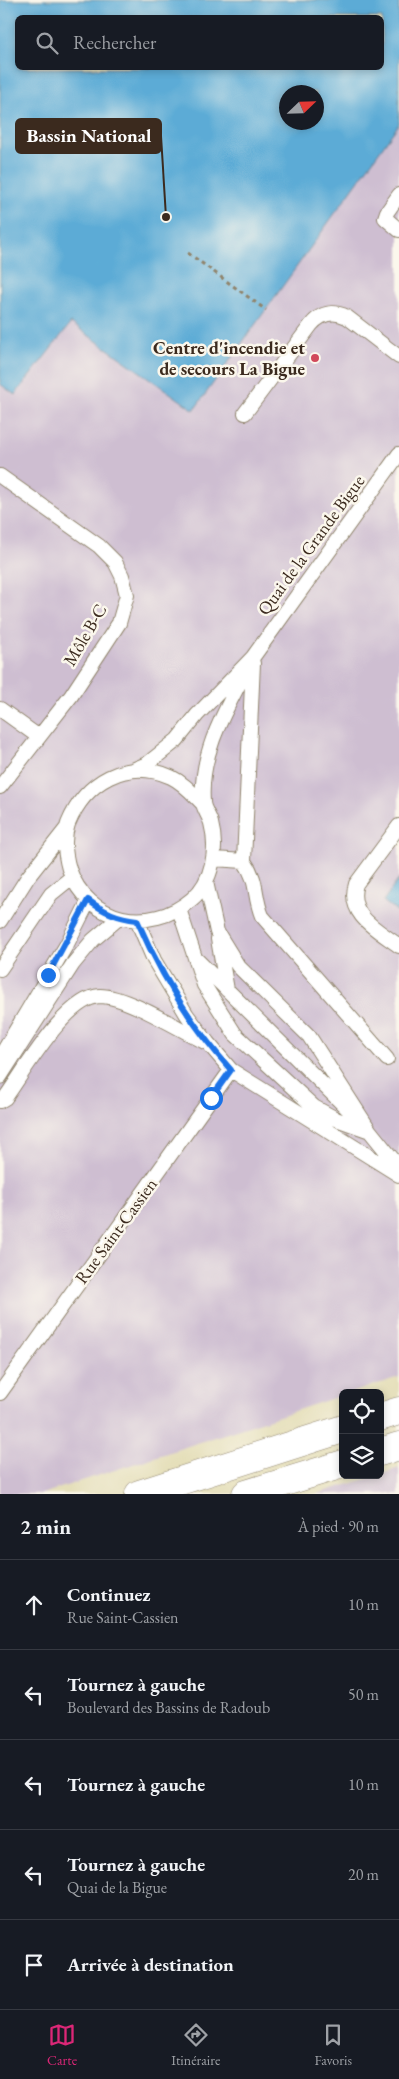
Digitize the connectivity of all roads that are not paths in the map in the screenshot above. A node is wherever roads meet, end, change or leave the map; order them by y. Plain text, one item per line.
1 (399, 195) edge
2 (399, 230) edge
3 (399, 357) edge
4 (245, 413) dead end
5 (399, 454) edge
6 (0, 476) edge
7 (253, 657) junction
8 (0, 709) edge
9 (39, 737) junction
10 (132, 770) junction
11 (0, 787) edge
12 (202, 804) junction
13 (399, 826) edge
14 (67, 828) junction
15 (214, 859) junction
16 (244, 861) junction
17 (72, 877) junction
18 (206, 882) junction
19 (88, 900) junction
20 (179, 909) junction
21 (119, 918) junction
22 (137, 920) junction
23 (0, 921) edge
24 (217, 932) junction
25 (399, 946) edge
26 (194, 956) junction
27 (0, 969) edge
28 (228, 990) junction
29 (208, 1043) junction
30 (0, 1056) edge
31 (387, 1059) dead end
32 (231, 1070) junction
33 (0, 1077) edge
34 (0, 1101) edge
35 (370, 1131) junction
36 (399, 1166) edge
37 (399, 1176) edge
38 (0, 1393) edge
39 (399, 1411) edge
40 (384, 1416) edge
41 (339, 1430) edge
42 (399, 1446) edge
43 (384, 1451) edge
44 (339, 1465) edge
45 (139, 1494) edge
46 (246, 1494) edge

1 - 2 lane
3 - 4 lane
5 - 7 lane, Quai de la Grande Bigue
6 - 9 lane, Môle B-C
7 - 10 lane, Quai de la Grande Bigue
7 - 12 lane, Quai de la Grande Bigue
7 - 16 lane
8 - 9 lane
9 - 11 lane, Môle B-C
10 - 12 lane
10 - 14 lane
12 - 15 lane
13 - 25 lane
14 - 17 lane
14 - 23 lane
15 - 16 lane
15 - 18 lane
16 - 31 lane
17 - 19 lane
17 - 27 lane
18 - 20 lane
18 - 24 lane
19 - 21 lane
19 - 30 lane
20 - 22 lane
20 - 26 lane
21 - 22 lane
21 - 33 lane
22 - 29 lane
24 - 28 lane
24 - 35 lane
26 - 28 lane
26 - 35 lane
28 - 35 lane
29 - 32 lane
29 - 34 lane
32 - 37 lane
32 - 38 lane, Rue Saint-Cassien
35 - 36 lane
39 - 40 street
41 - 45 street
42 - 43 street
44 - 46 street

